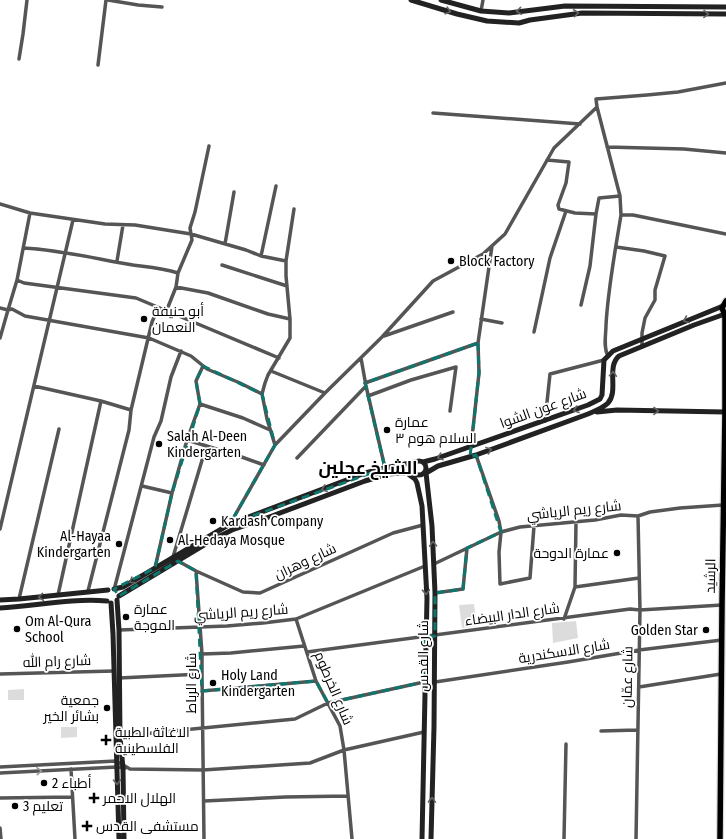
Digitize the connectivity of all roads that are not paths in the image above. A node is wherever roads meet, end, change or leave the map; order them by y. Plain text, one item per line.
1 (27, 0) edge
2 (107, 0) edge
3 (411, 0) edge
4 (441, 0) edge
5 (483, 0) edge
6 (162, 7) dead end
7 (726, 7) edge
8 (481, 11) junction
9 (726, 14) edge
10 (19, 59) dead end
11 (98, 65) dead end
12 (726, 83) edge
13 (597, 107) junction
14 (433, 113) dead end
15 (580, 124) junction
16 (209, 146) dead end
17 (607, 147) junction
18 (726, 153) edge
19 (547, 160) junction
20 (276, 186) dead end
21 (234, 192) dead end
22 (620, 196) junction
23 (0, 204) edge
24 (294, 209) dead end
25 (566, 211) junction
26 (30, 213) junction
27 (596, 214) junction
28 (621, 215) junction
29 (73, 220) junction
30 (123, 225) junction
31 (191, 234) junction
32 (726, 234) edge
33 (225, 244) junction
34 (492, 246) junction
35 (616, 247) junction
36 (24, 248) junction
37 (65, 253) junction
38 (261, 256) junction
39 (286, 261) junction
40 (117, 262) junction
41 (222, 266) dead end
42 (178, 273) junction
43 (17, 280) junction
44 (287, 286) junction
45 (57, 287) junction
46 (176, 287) junction
47 (725, 302) edge
48 (581, 305) dead end
49 (0, 308) edge
50 (158, 308) junction
51 (8, 310) junction
52 (166, 312) junction
53 (452, 312) dead end
54 (726, 315) edge
55 (290, 319) junction
56 (481, 319) junction
57 (50, 321) junction
58 (502, 323) dead end
59 (534, 332) dead end
60 (382, 337) junction
61 (0, 338) edge
62 (148, 338) junction
63 (641, 340) junction
64 (478, 342) junction
65 (642, 347) junction
66 (181, 351) junction
67 (608, 356) junction
68 (279, 358) junction
69 (361, 358) junction
70 (604, 360) junction
71 (203, 366) junction
72 (271, 371) junction
73 (366, 384) junction
74 (34, 386) junction
75 (325, 393) junction
76 (262, 394) junction
77 (612, 395) junction
78 (368, 396) junction
79 (101, 401) junction
80 (200, 404) junction
81 (131, 410) junction
82 (617, 410) junction
83 (450, 411) dead end
84 (725, 412) edge
85 (588, 414) junction
86 (545, 421) junction
87 (59, 429) dead end
88 (270, 430) junction
89 (187, 440) junction
90 (275, 445) junction
91 (206, 447) junction
92 (471, 447) junction
93 (476, 455) junction
94 (297, 458) dead end
95 (415, 462) junction
96 (423, 462) junction
97 (264, 465) junction
98 (385, 468) junction
99 (434, 468) junction
100 (426, 472) junction
101 (408, 474) junction
102 (415, 475) junction
103 (426, 481) junction
104 (418, 483) junction
105 (142, 486) junction
106 (172, 493) junction
107 (723, 505) junction
108 (638, 516) junction
109 (576, 522) junction
110 (230, 524) junction
111 (423, 526) junction
112 (534, 526) junction
113 (0, 529) edge
114 (501, 532) junction
115 (467, 548) junction
116 (173, 557) junction
117 (178, 561) junction
118 (434, 564) junction
119 (425, 566) junction
120 (155, 568) junction
121 (196, 571) junction
122 (640, 578) junction
123 (575, 587) junction
124 (114, 588) junction
125 (108, 590) junction
126 (88, 591) junction
127 (435, 593) junction
128 (58, 595) junction
129 (118, 598) junction
130 (19, 599) junction
131 (0, 600) edge
132 (109, 602) junction
133 (722, 605) junction
134 (0, 608) edge
135 (640, 610) junction
136 (296, 619) junction
137 (564, 619) junction
138 (200, 627) junction
139 (119, 630) junction
140 (435, 636) junction
141 (425, 637) junction
142 (722, 640) junction
143 (304, 646) junction
144 (639, 650) junction
145 (307, 652) junction
146 (202, 654) junction
147 (114, 671) junction
148 (0, 674) edge
149 (202, 674) junction
150 (722, 674) junction
151 (119, 678) junction
152 (316, 681) junction
153 (424, 682) junction
154 (434, 682) junction
155 (639, 687) junction
156 (202, 691) junction
157 (328, 702) junction
158 (202, 728) junction
159 (637, 730) junction
160 (602, 731) dead end
161 (424, 732) junction
162 (122, 736) dead end
163 (566, 744) dead end
164 (344, 750) junction
165 (121, 764) junction
166 (0, 767) edge
167 (117, 767) junction
168 (71, 769) junction
169 (202, 770) junction
170 (0, 772) edge
171 (348, 796) junction
172 (72, 797) junction
173 (0, 798) edge
174 (204, 801) junction
175 (0, 828) edge
176 (1, 839) edge
177 (75, 839) edge
178 (119, 839) edge
179 (124, 839) edge
180 (204, 839) edge
181 (352, 839) edge
182 (422, 839) edge
183 (430, 839) edge
184 (564, 839) edge
185 (636, 839) edge
186 (720, 839) edge

1 - 10 street
2 - 6 street
2 - 11 street
3 -> 9 main road
4 - 8 main road
5 - 8 street
7 -> 8 main road
12 - 13 street
13 - 15 street
13 - 17 street
14 - 15 street
15 - 19 street
16 - 31 street
17 - 18 street
17 - 22 street
19 - 25 street
19 - 34 street
20 - 38 street
21 - 33 street
22 - 27 street
22 - 28 street
23 - 26 street
24 - 39 street
25 - 27 street
25 - 59 street
26 - 29 street
26 - 36 street
27 - 48 street
28 - 32 street
28 - 35 street
29 - 30 street
29 - 37 street
30 - 31 street
30 - 40 street
31 - 33 street
31 - 42 street
33 - 38 street
34 - 56 street
34 - 60 street
35 - 63 street
35 - 67 street
36 - 37 street
36 - 43 street
37 - 40 street
37 - 45 street
38 - 39 street
39 - 44 street
40 - 42 street
41 - 44 street
42 - 46 street
43 - 45 street
43 - 51 street
44 - 55 street
45 - 50 street
45 - 57 street
46 - 52 street
46 - 55 street
47 - 54 main road, الرشيد
47 -> 63 main road
49 - 51 street
50 - 52 street
50 - 62 street
51 - 57 street
51 - 61 street
52 - 68 street
53 - 60 street
54 - 65 main road
54 - 84 main road, الرشيد
55 - 68 street
56 - 58 street
56 - 64 street
57 - 62 street
57 - 74 street
60 - 69 street
62 - 66 street
62 - 81 street
63 - 65 street
63 - 67 main road
64 - 73 street
64 - 92 street
77 -> 65 main road
66 - 71 street
66 - 105 street
67 - 70 main road
68 - 72 street
69 - 73 street
69 - 75 street
70 -> 86 main road, شارع عون الشوا
70 - 86 street
71 - 76 street
71 - 80 street
72 - 75 street
72 - 76 street
73 - 78 street
73 - 94 street
74 - 79 street
74 - 113 street
75 - 90 street
76 - 88 street
77 - 82 main road
77 - 85 main road, شارع عون الشوا
78 - 83 street
78 - 98 street
79 - 81 street
79 - 128 street
80 - 88 street
80 - 89 street
81 - 126 street
82 -> 84 main road, شارع عون الشوا
82 - 85 main road, شارع عون الشوا
84 - 107 main road, الرشيد
93 -> 85 main road, شارع عون الشوا
86 - 92 main road, شارع عون الشوا
87 - 130 street
88 - 90 street
89 - 91 street
89 - 106 street
90 - 97 street
91 - 97 street
91 - 116 street
92 -> 96 main road, شارع عون الشوا
93 - 99 main road, شارع عون الشوا
93 - 114 street
95 - 96 main road
95 - 98 main road
95 - 102 main road
96 - 100 main road
97 - 110 street
98 -> 110 main road
99 - 100 main road, شارع عون الشوا
99 - 103 main road
100 - 102 main road
100 - 103 main road, شارع القدس
101 - 102 main road
101 - 104 main road
101 - 117 main road
102 - 104 main road, شارع القدس
118 -> 103 main road, شارع القدس
104 - 111 main road, شارع القدس
105 - 106 street
105 - 124 street
106 - 120 street
107 - 108 street, شارع ريم الرياشي
107 - 133 main road, الرشيد
108 - 109 street, شارع ريم الرياشي
108 - 122 street, شارع عمّان
109 - 112 street, شارع ريم الرياشي
109 - 123 street
110 - 116 main road
111 - 119 main road, شارع القدس
111 - 121 street, شارع وهران
112 - 114 street, شارع ريم الرياشي
112 - 114 street
114 - 115 street, شارع ريم الرياشي
115 - 118 street, شارع ريم الرياشي
115 - 127 street
116 - 120 main road
117 - 121 street
117 - 129 main road
118 - 127 main road, شارع القدس
119 - 136 street, شارع ريم الرياشي
119 -> 141 main road, شارع القدس
120 -> 124 main road
121 - 138 street, شارع الرباط
122 - 123 street
122 - 135 street, شارع عمّان
123 - 137 street
124 - 125 main road
124 - 129 main road
125 - 126 main road
125 - 132 main road
126 - 128 main road
127 - 140 main road, شارع القدس
128 -> 130 main road
129 - 132 main road
129 - 139 main road
130 - 131 main road
132 - 134 main road
132 - 147 main road
133 - 135 street, شارع الدار البيضاء
133 - 142 main road, الرشيد
135 - 137 street, شارع الدار البيضاء
135 - 144 street, شارع عمّان
136 - 138 street, شارع ريم الرياشي
136 - 143 street, شارع الخرطوم
137 - 140 street, شارع الدار البيضاء
138 - 139 street, شارع ريم الرياشي
138 - 146 street, شارع الرباط
139 - 151 main road
140 - 141 street, شارع الدار البيضاء
140 - 154 main road, شارع القدس
141 - 145 street, شارع الدار البيضاء
141 - 153 main road, شارع القدس
142 - 144 street, شارع الاسكندرية
142 - 150 main road, الرشيد
143 - 145 street, شارع الخرطوم
143 - 146 street
144 - 154 street, شارع الاسكندرية
144 - 155 street, شارع عمّان
145 - 152 street, شارع الخرطوم
146 - 149 street, شارع الرباط
147 - 148 street, شارع رام الله
147 - 165 main road
149 - 151 street
149 - 156 street, شارع الرباط
150 - 155 street
150 - 186 main road, الرشيد
151 - 165 main road
152 - 156 street
152 - 157 street, شارع الخرطوم
153 - 157 street
153 - 161 main road, شارع القدس
183 -> 154 main road, شارع القدس
155 - 159 street, شارع عمّان
156 - 158 street, شارع الرباط
157 - 158 street
157 - 164 street, شارع الخرطوم
158 - 162 street
158 - 169 street, شارع الرباط
159 - 160 street
159 - 185 street, شارع عمّان
161 - 164 street
161 - 182 main road, شارع القدس
163 - 184 street
164 - 169 street
164 - 171 street, شارع الخرطوم
165 - 166 street
165 - 167 main road
165 - 169 street
165 - 179 main road
167 - 168 street
167 -> 178 main road
170 -> 168 street
168 - 172 street
169 - 174 street, شارع الرباط
171 - 174 street
171 - 181 street, شارع الخرطوم
172 - 173 street
172 - 177 street
174 - 180 street, شارع الرباط
175 - 176 street

